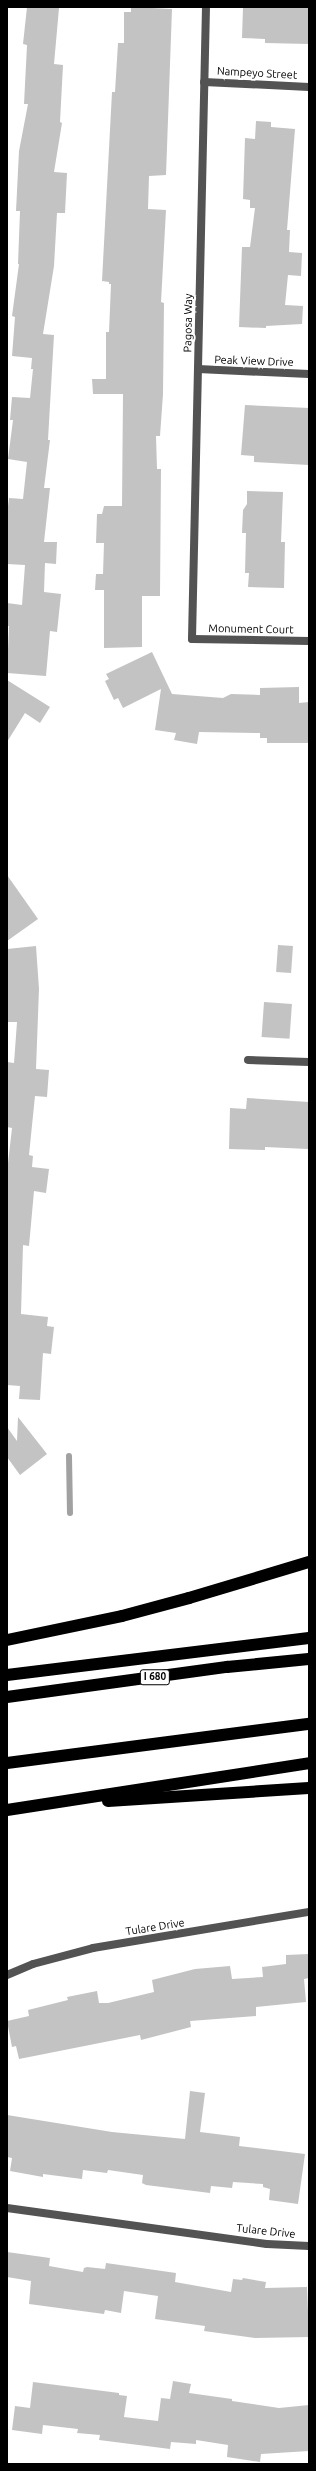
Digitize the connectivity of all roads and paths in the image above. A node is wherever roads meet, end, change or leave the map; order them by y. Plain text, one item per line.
1 (206, 7) edge
2 (204, 82) junction
3 (309, 87) edge
4 (198, 370) junction
5 (309, 374) edge
6 (192, 639) joint
7 (309, 641) edge
8 (248, 1060) dead end
9 (309, 1062) edge
10 (309, 1562) edge
11 (309, 1638) edge
12 (7, 1640) edge
13 (306, 1659) edge
14 (7, 1675) edge
15 (7, 1696) edge
16 (309, 1724) edge
17 (7, 1763) edge
18 (309, 1763) edge
19 (309, 1788) edge
20 (22, 1808) junction
21 (7, 1810) edge
22 (309, 1912) edge
23 (7, 1975) edge
24 (7, 2208) edge
25 (309, 2246) edge

1 - 2 street, Pagosa Way
2 - 3 street, Nampeyo Street
2 - 4 street, Pagosa Way
4 - 5 street, Peak View Drive
4 - 6 street, Pagosa Way
6 - 7 street, Monument Court
8 - 9 street
10 - 12 highway
11 - 14 highway, I 680
13 - 15 highway, I 680
16 - 17 highway
18 - 20 highway
19 - 20 highway
20 - 21 highway
22 - 23 street, Tulare Drive
24 - 25 street, Tulare Drive

